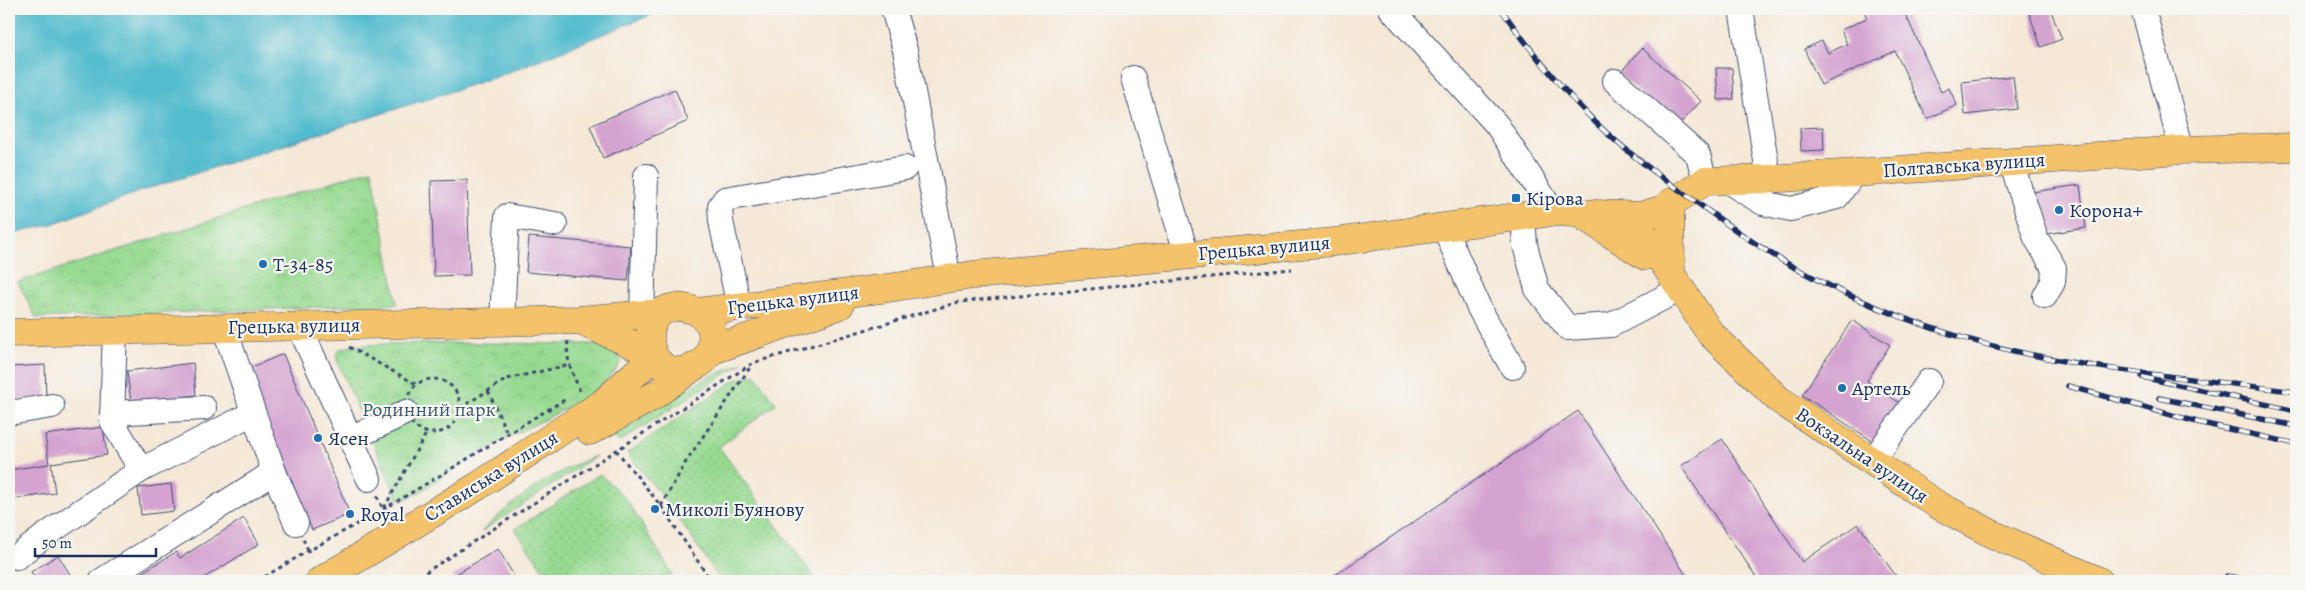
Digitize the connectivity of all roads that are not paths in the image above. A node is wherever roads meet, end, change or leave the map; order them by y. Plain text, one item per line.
1 (893, 9) edge
2 (1391, 9) edge
3 (1741, 9) edge
4 (2143, 9) edge
5 (1134, 78) dead end
6 (1615, 81) dead end
7 (2296, 147) edge
8 (2182, 150) junction
9 (2011, 162) junction
10 (905, 168) dead end
11 (1854, 173) junction
12 (646, 176) dead end
13 (1770, 179) junction
14 (1716, 181) junction
15 (1670, 203) junction
16 (1566, 213) junction
17 (1630, 215) junction
18 (1523, 216) junction
19 (554, 224) dead end
20 (1444, 227) junction
21 (1187, 254) junction
22 (949, 278) junction
23 (1676, 280) junction
24 (888, 288) junction
25 (2045, 296) dead end
26 (739, 306) junction
27 (698, 312) junction
28 (651, 314) junction
29 (575, 320) junction
30 (502, 322) junction
31 (299, 326) junction
32 (224, 327) junction
33 (116, 330) junction
34 (9, 333) edge
35 (710, 351) junction
36 (652, 355) junction
37 (1512, 367) dead end
38 (688, 371) junction
39 (1929, 380) dead end
40 (52, 406) dead end
41 (204, 408) dead end
42 (406, 412) road end
43 (9, 413) edge
44 (112, 413) junction
45 (253, 413) junction
46 (351, 439) junction
47 (1872, 462) junction
48 (141, 470) junction
49 (274, 472) junction
50 (369, 478) dead end
51 (296, 523) dead end
52 (17, 557) dead end
53 (337, 579) edge
54 (100, 581) edge
55 (2099, 581) edge

1 - 22 street
2 - 16 street
3 - 13 street
4 - 8 street
5 - 21 street
6 - 14 street
7 - 8 main road, Полтавська вулиця
8 - 9 main road, Полтавська вулиця
9 - 11 main road, Полтавська вулиця
9 - 25 street
10 - 26 street
11 - 13 main road, Полтавська вулиця
11 - 14 street
12 - 28 street
13 - 14 main road, Полтавська вулиця
14 - 15 main road
15 - 17 main road
15 - 23 main road
16 - 17 main road, Грецька вулиця
16 - 18 main road, Грецька вулиця
16 - 23 main road, Вокзальна вулиця
17 - 23 main road, Вокзальна вулиця
18 - 20 main road, Грецька вулиця
18 - 23 street
19 - 30 street
20 - 21 main road, Грецька вулиця
20 - 37 street
21 - 22 main road, Грецька вулиця
22 - 24 main road, Грецька вулиця
23 - 47 main road, Вокзальна вулиця
24 - 26 main road, Грецька вулиця
24 - 35 main road, Грецька вулиця
26 - 27 main road, Грецька вулиця
27 - 28 main road
27 - 35 main road
28 - 29 main road, Грецька вулиця
28 - 36 main road
29 - 30 main road, Грецька вулиця
29 - 36 main road, Грецька вулиця
30 - 31 main road, Грецька вулиця
31 - 32 main road, Грецька вулиця
31 - 46 street
32 - 33 main road, Грецька вулиця
32 - 45 street
33 - 34 main road, Грецька вулиця
33 - 44 street
35 - 38 main road
36 - 38 main road
36 - 53 main road, Стависька вулиця
38 - 53 main road, Стависька вулиця
39 - 47 street
40 - 43 street
41 - 44 street
42 - 46 street
44 - 48 street
45 - 48 street
45 - 49 street
46 - 50 street
47 - 55 main road, Вокзальна вулиця
48 - 52 street
49 - 51 street
49 - 54 street

